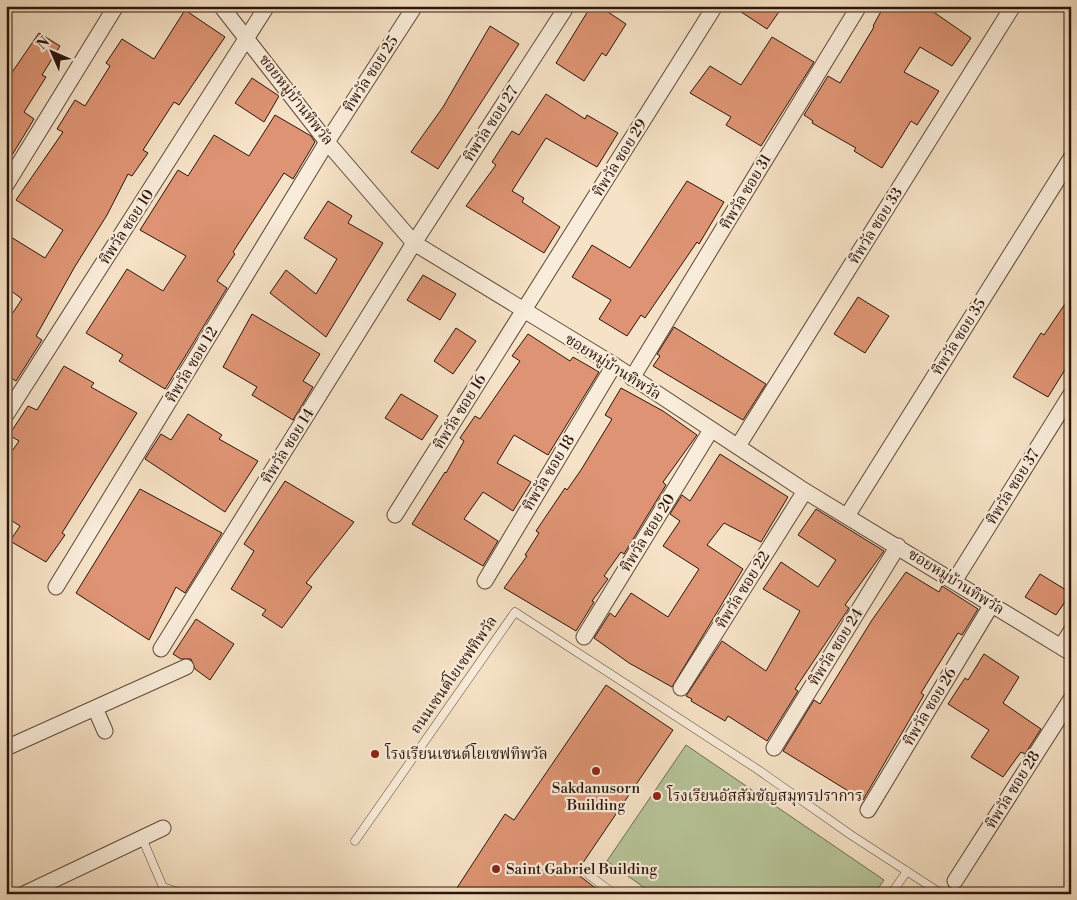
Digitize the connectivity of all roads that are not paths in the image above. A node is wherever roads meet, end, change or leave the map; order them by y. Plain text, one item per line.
1 (116, 6) edge
2 (221, 6) edge
3 (268, 6) edge
4 (415, 6) edge
5 (567, 6) edge
6 (715, 6) edge
7 (859, 6) edge
8 (1013, 6) edge
9 (248, 38) junction
10 (327, 142) junction
11 (1071, 158) edge
12 (6, 185) edge
13 (414, 243) junction
14 (524, 309) junction
15 (614, 365) junction
16 (632, 378) junction
17 (1071, 394) edge
18 (6, 415) edge
19 (711, 430) junction
20 (738, 446) junction
21 (805, 491) junction
22 (395, 516) dead end
23 (847, 516) junction
24 (898, 546) junction
25 (954, 580) junction
26 (485, 581) dead end
27 (56, 587) dead end
28 (992, 604) junction
29 (1071, 631) edge
30 (584, 637) dead end
31 (161, 649) dead end
32 (1066, 650) edge
33 (186, 667) dead end
34 (681, 688) dead end
35 (1071, 699) edge
36 (95, 708) junction
37 (104, 731) dead end
38 (6, 748) edge
39 (774, 748) dead end
40 (868, 810) dead end
41 (163, 828) dead end
42 (142, 838) junction
43 (355, 840) dead end
44 (907, 871) junction
45 (589, 875) dead end
46 (955, 881) dead end
47 (162, 890) edge
48 (24, 894) edge
49 (184, 894) edge
50 (614, 894) edge
51 (891, 894) edge
52 (942, 894) edge

1 - 12 street
2 - 9 street, ซอยหมู่บ้านทิพวัล
3 - 9 street, ทิพวัล ซอย 10
4 - 10 street, ทิพวัล ซอย 25
5 - 13 street, ทิพวัล ซอย 27
6 - 14 street, ทิพวัล ซอย 29
7 - 16 street, ทิพวัล ซอย 31
8 - 20 street, ทิพวัล ซอย 33
9 - 10 street, ซอยหมู่บ้านทิพวัล
9 - 18 street, ทิพวัล ซอย 10
10 - 13 street, ซอยหมู่บ้านทิพวัล
10 - 27 street, ทิพวัล ซอย 12
11 - 23 street, ทิพวัล ซอย 35
13 - 14 street, ซอยหมู่บ้านทิพวัล
13 - 31 street, ทิพวัล ซอย 14
14 - 15 street, ซอยหมู่บ้านทิพวัล
14 - 22 street, ทิพวัล ซอย 16
15 - 16 street, ซอยหมู่บ้านทิพวัล
15 - 26 street, ทิพวัล ซอย 18
16 - 19 street, ซอยหมู่บ้านทิพวัล
17 - 25 street, ทิพวัล ซอย 37
19 - 20 street, ซอยหมู่บ้านทิพวัล
19 - 30 street, ทิพวัล ซอย 20
20 - 21 street, ซอยหมู่บ้านทิพวัล
21 - 23 street, ซอยหมู่บ้านทิพวัล
21 - 34 street, ทิพวัล ซอย 22
23 - 24 street, ซอยหมู่บ้านทิพวัล
24 - 25 street, ซอยหมู่บ้านทิพวัล
24 - 39 street, ทิพวัล ซอย 24
25 - 28 street, ซอยหมู่บ้านทิพวัล
28 - 32 street, ซอยหมู่บ้านทิพวัล
28 - 40 street, ทิพวัล ซอย 26
29 - 32 street
33 - 36 street
35 - 46 street, ทิพวัล ซอย 28
36 - 37 street
36 - 38 street
41 - 42 street
42 - 47 lane
42 - 48 street
43 - 44 lane, ถนนเซนต์โยเซฟทิพวัล
44 - 51 lane
44 - 52 lane
45 - 50 lane
47 - 49 lane

